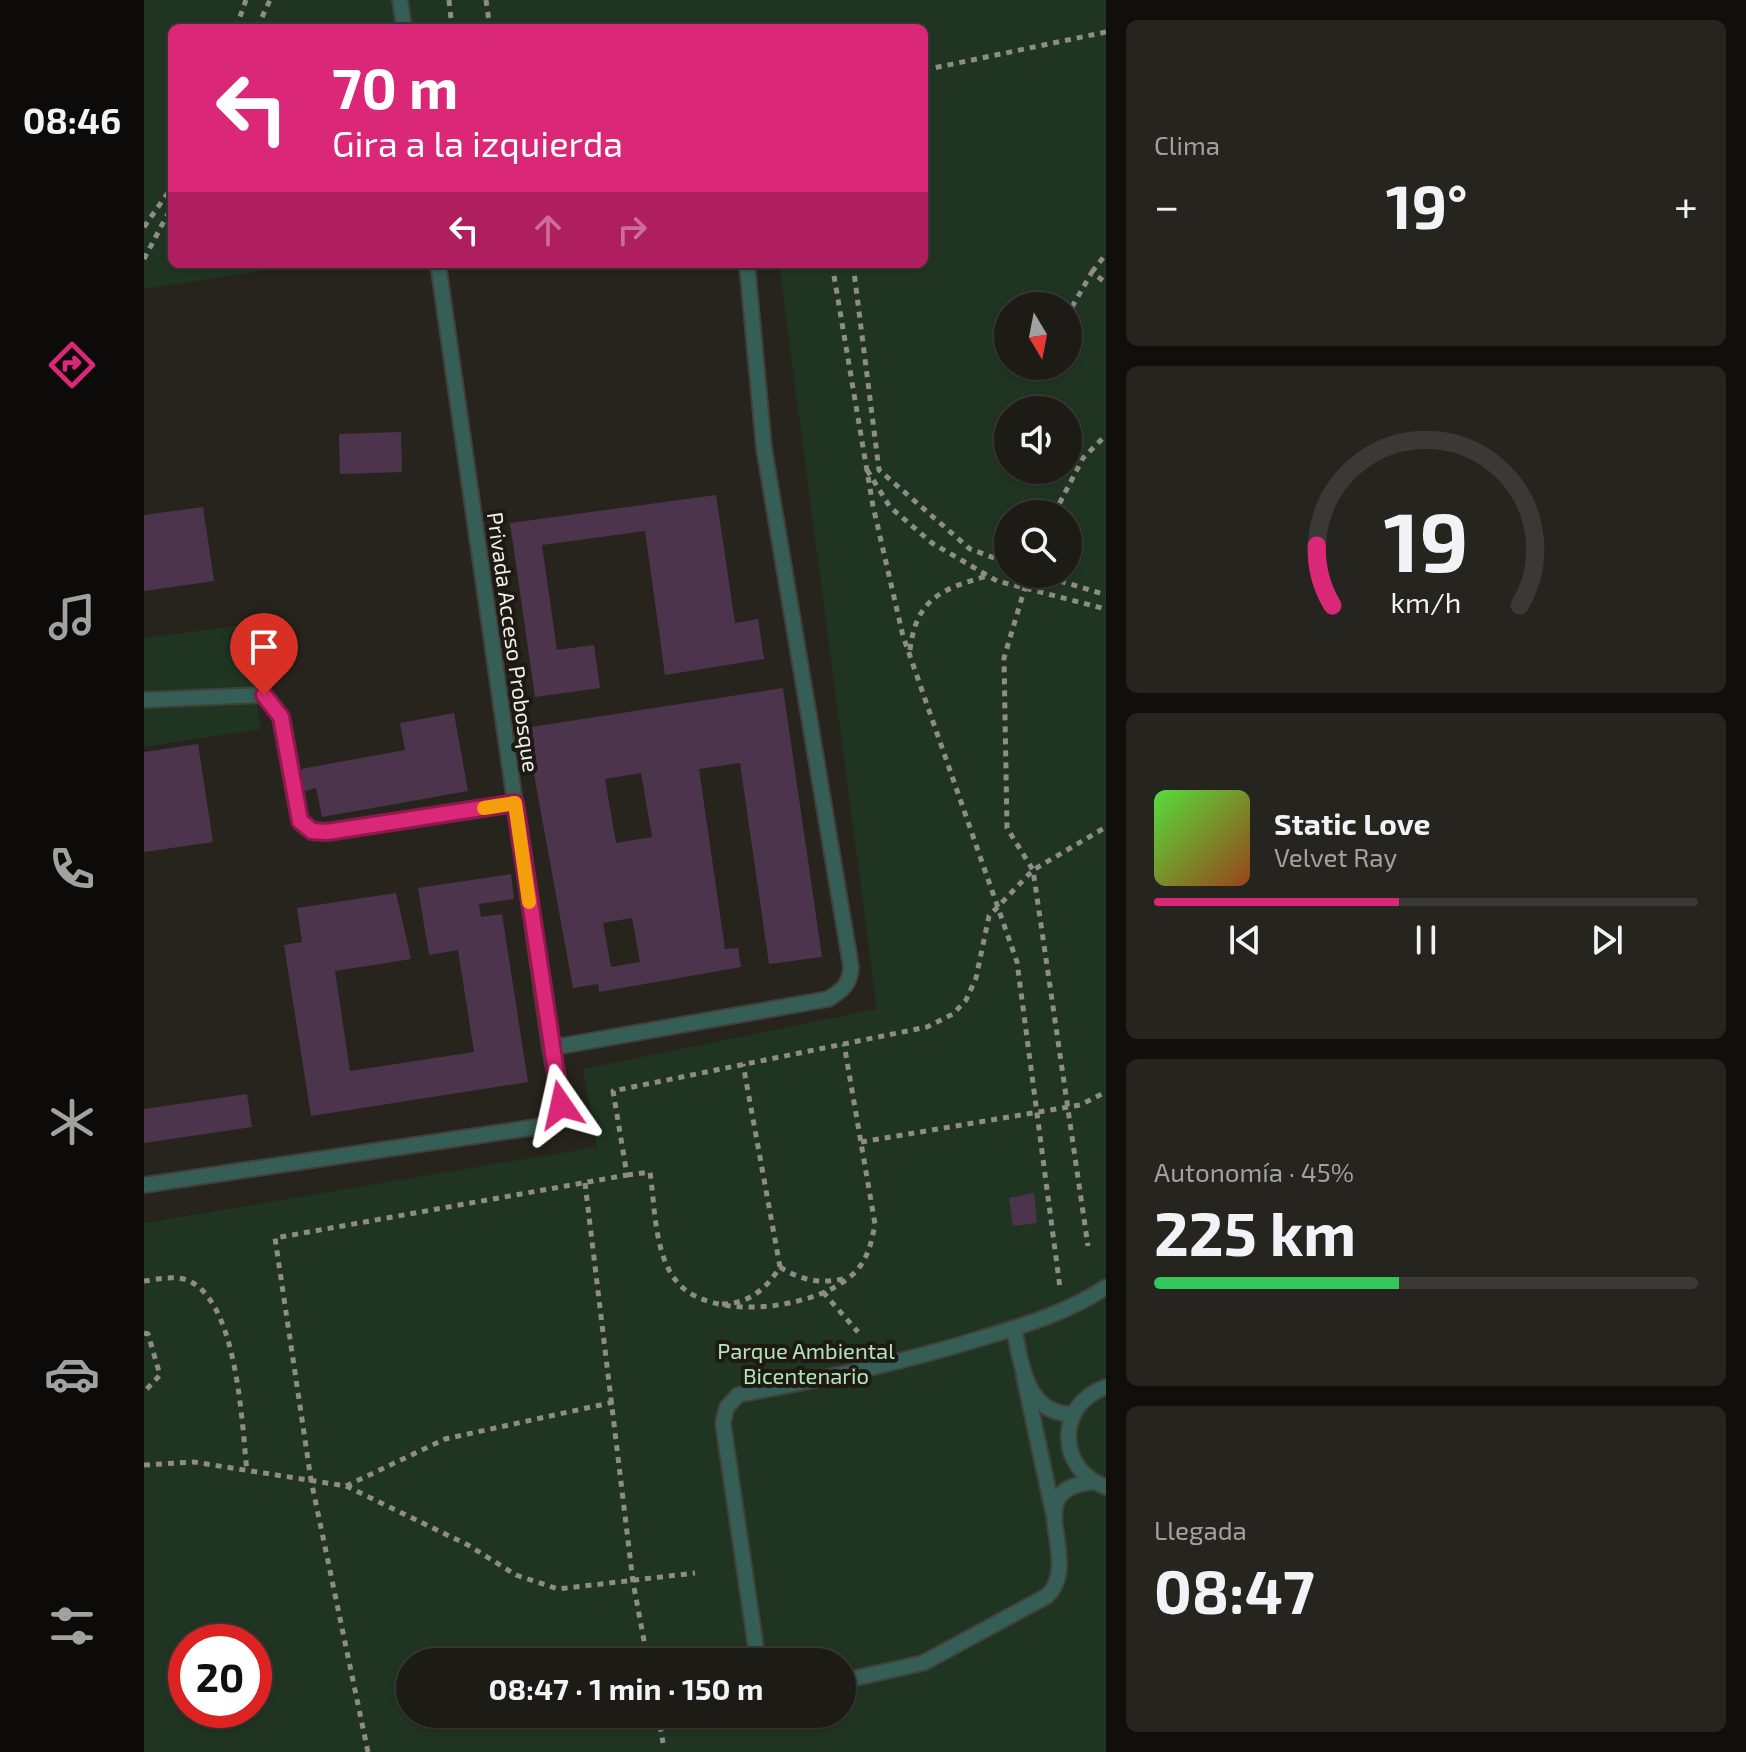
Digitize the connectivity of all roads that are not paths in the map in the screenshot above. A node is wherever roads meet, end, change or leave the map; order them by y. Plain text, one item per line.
1 (400, 0) edge
2 (403, 24) edge
3 (439, 268) edge
4 (747, 268) edge
5 (144, 700) edge
6 (515, 803) junction
7 (550, 1048) junction
8 (144, 1185) edge
9 (1106, 1287) edge
10 (1014, 1328) junction
11 (1024, 1377) junction
12 (1106, 1387) edge
13 (1073, 1414) junction
14 (1099, 1484) edge
15 (1053, 1513) junction
16 (756, 1648) edge
17 (856, 1678) edge

1 - 2 lane
3 - 6 lane, Privada Acceso Probosque
4 - 7 lane
5 - 6 lane
6 - 7 lane, Privada Acceso Probosque
7 - 8 lane, Privada Acceso Probosque
9 - 10 lane
10 - 11 lane
10 - 16 lane
11 - 13 lane
11 - 15 lane
12 - 13 lane
13 - 14 lane
14 - 15 lane
15 - 17 lane

